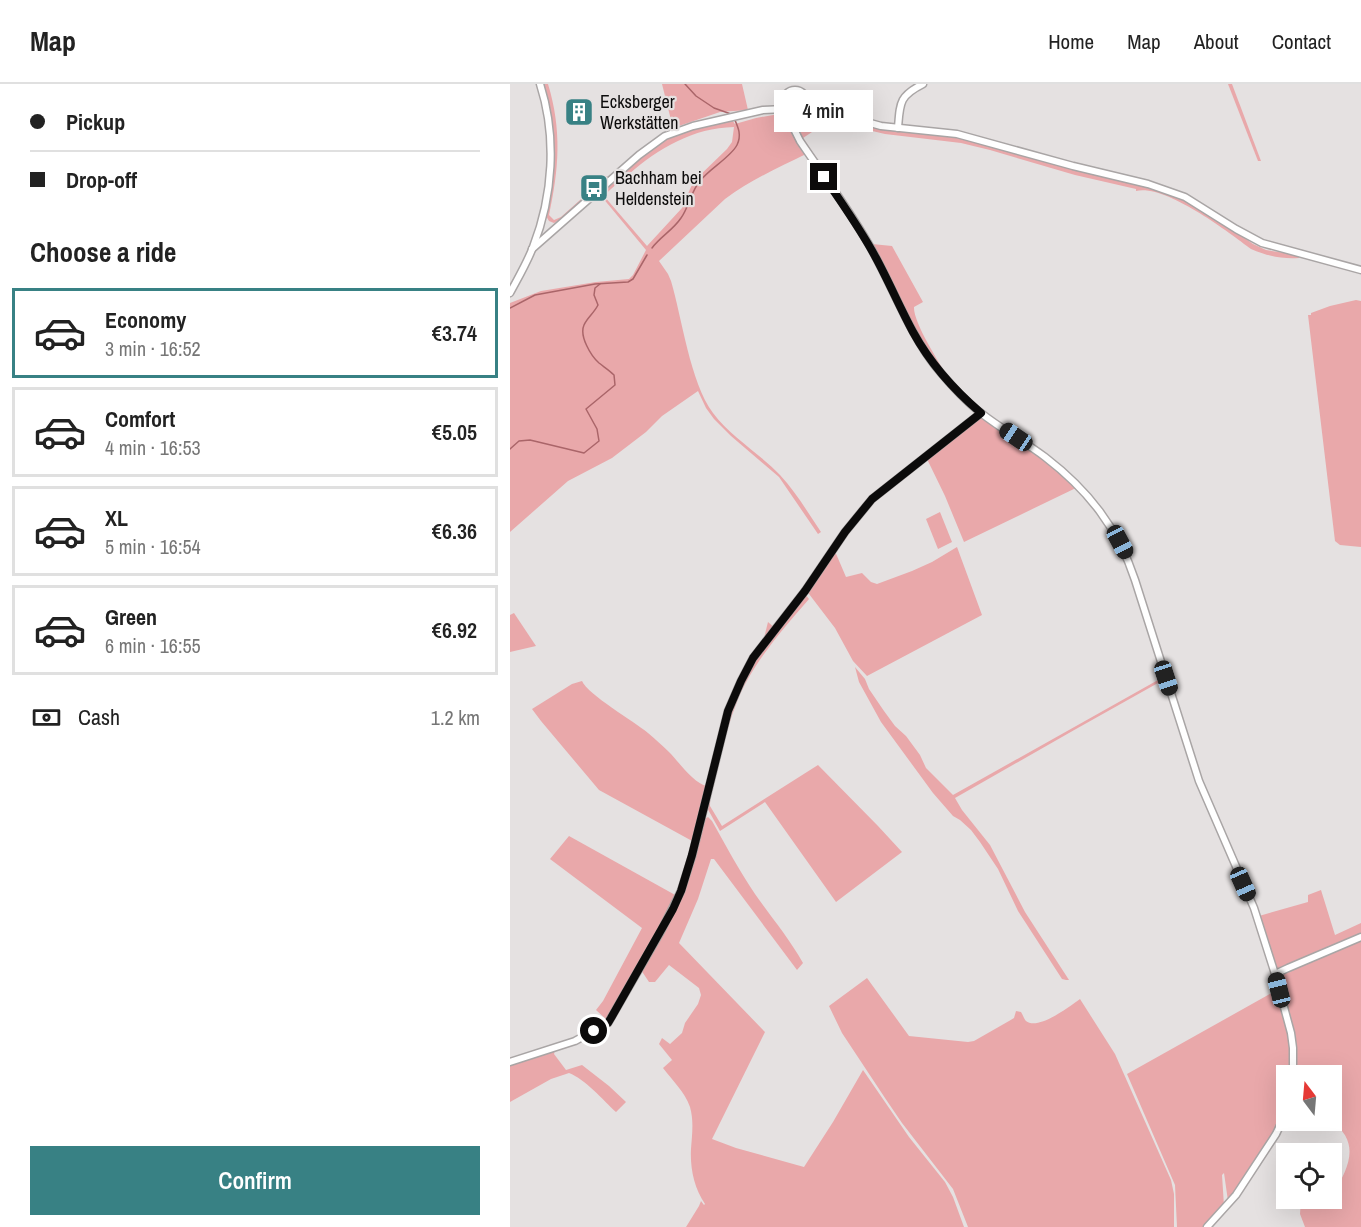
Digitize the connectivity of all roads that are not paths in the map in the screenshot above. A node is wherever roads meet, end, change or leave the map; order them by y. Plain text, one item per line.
1 (540, 84) edge
2 (923, 84) edge
3 (792, 87) edge
4 (783, 100) junction
5 (807, 100) junction
6 (820, 109) junction
7 (763, 110) junction
8 (787, 110) junction
9 (802, 111) junction
10 (898, 128) junction
11 (796, 131) junction
12 (543, 217) junction
13 (558, 225) junction
14 (532, 249) junction
15 (1361, 270) edge
16 (510, 293) edge
17 (981, 413) junction
18 (1361, 937) edge
19 (1275, 974) junction
20 (510, 1062) edge
21 (1293, 1065) edge
22 (1277, 1131) edge
23 (1208, 1227) edge

1 - 12 street
2 - 10 street
3 - 4 street
3 - 5 street
4 - 7 street
4 - 8 street
5 - 6 street
5 - 9 street
6 - 9 street
6 - 10 street
7 - 8 street
7 - 13 street
8 - 9 street
8 - 11 street
9 - 11 street
10 - 15 street
11 - 17 street
12 - 13 street
12 - 14 street
13 - 14 street
14 - 16 street
17 - 19 street
17 - 20 street
18 - 19 street
19 - 21 street
22 - 23 street

